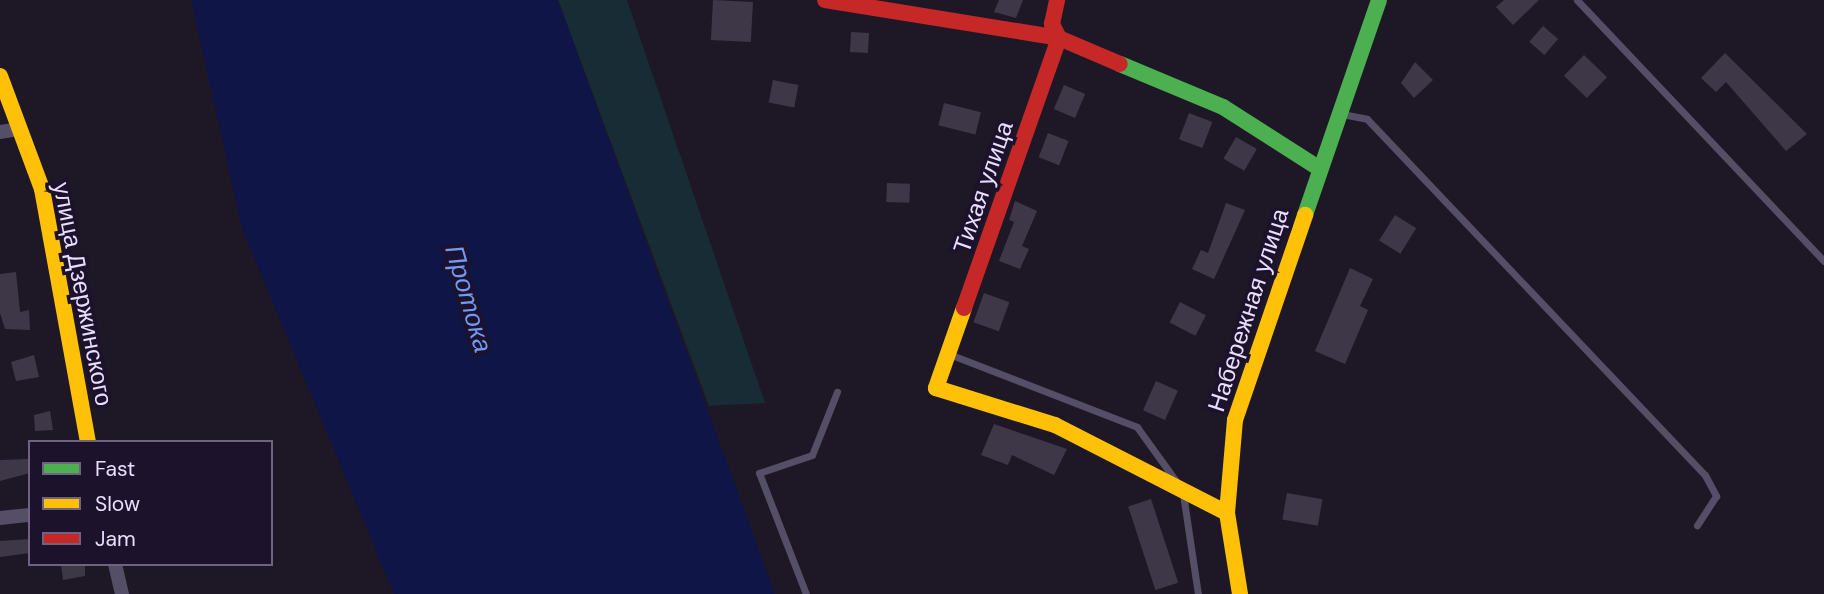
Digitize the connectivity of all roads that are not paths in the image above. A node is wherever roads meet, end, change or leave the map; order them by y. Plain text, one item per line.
1 (825, 0) edge
2 (1057, 0) edge
3 (1379, 0) edge
4 (1577, 0) edge
5 (1059, 38) junction
6 (0, 76) edge
7 (1338, 113) junction
8 (18, 128) junction
9 (0, 131) edge
10 (1317, 167) junction
11 (1824, 261) edge
12 (949, 354) junction
13 (836, 392) dead end
14 (89, 440) edge
15 (1183, 493) junction
16 (1227, 513) junction
17 (28, 515) edge
18 (0, 518) edge
19 (1697, 525) dead end
20 (115, 566) edge
21 (122, 594) edge
22 (806, 594) edge
23 (1198, 594) edge
24 (1240, 594) edge

1 - 5 street
2 - 5 street, Тихая улица
3 - 7 street, Набережная улица
4 - 11 lane
5 - 10 street
5 - 12 street, Тихая улица
6 - 8 street, улица Дзержинского
7 - 10 street, Набережная улица
7 - 19 lane
8 - 9 street
8 - 14 street, улица Дзержинского
10 - 16 street, Набережная улица
12 - 15 lane
12 - 15 street, Тихая улица
13 - 22 lane
15 - 16 street
15 - 23 lane
16 - 24 street, Набережная улица
17 - 18 street
20 - 21 street

